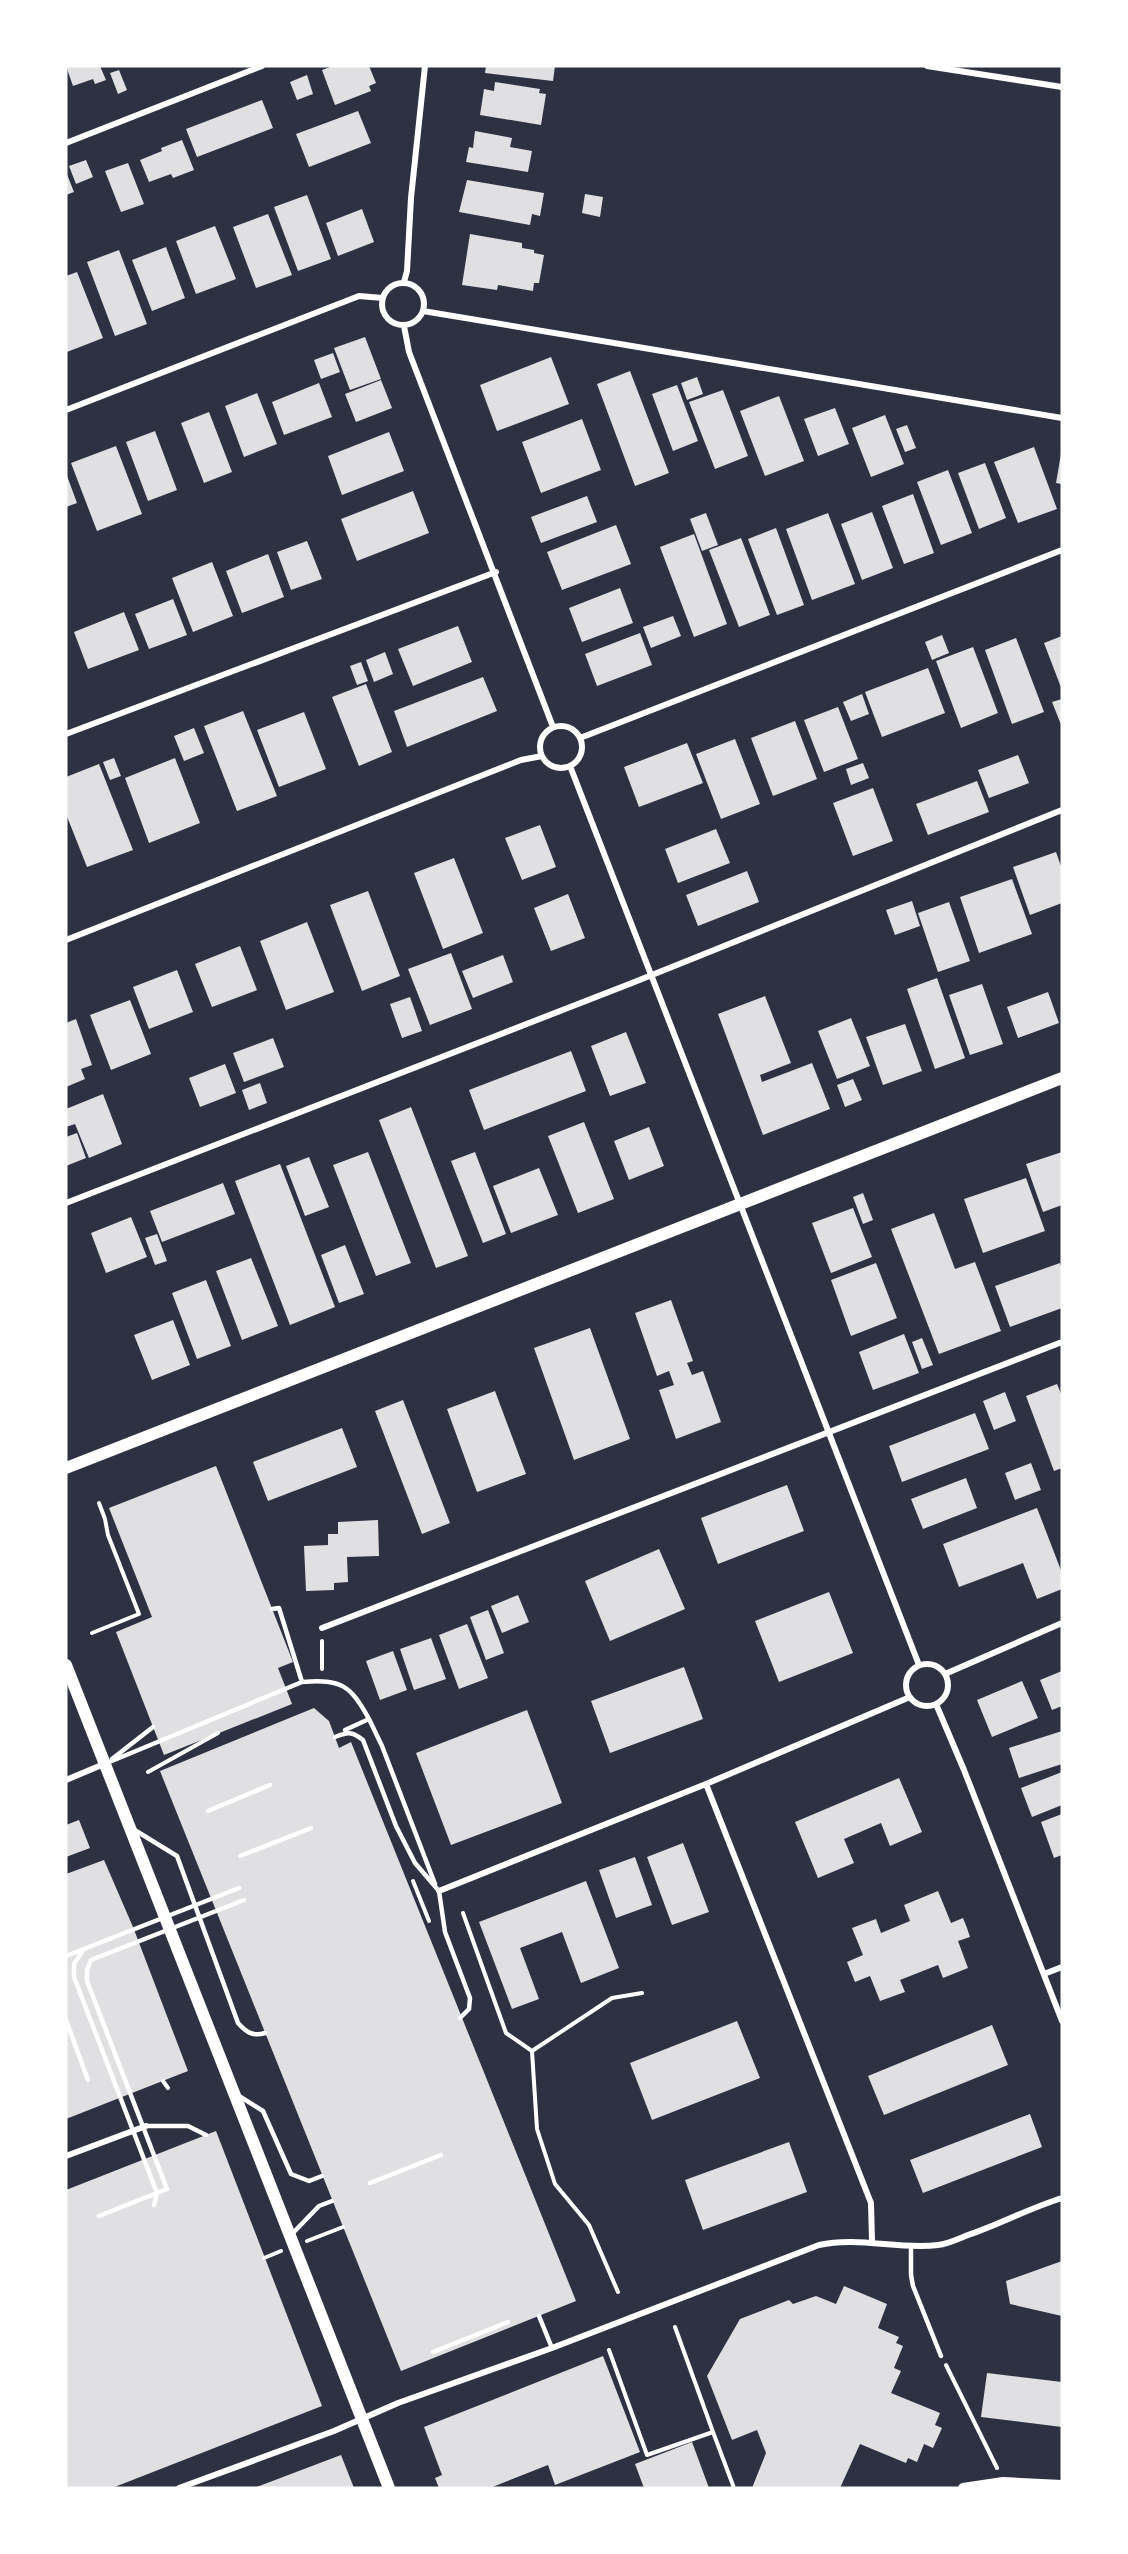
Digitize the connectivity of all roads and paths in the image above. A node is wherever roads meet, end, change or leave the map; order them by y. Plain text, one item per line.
1 (262, 66) edge
2 (425, 66) edge
3 (927, 66) edge
4 (1062, 87) edge
5 (66, 142) edge
6 (404, 282) junction
7 (383, 298) junction
8 (423, 311) junction
9 (404, 326) junction
10 (66, 410) edge
11 (1062, 418) edge
12 (1062, 550) edge
13 (496, 572) junction
14 (553, 727) junction
15 (66, 734) edge
16 (580, 738) junction
17 (542, 756) junction
18 (570, 766) junction
19 (1062, 810) edge
20 (66, 940) edge
21 (651, 974) junction
22 (1062, 1078) edge
23 (66, 1203) edge
24 (739, 1204) junction
25 (1062, 1342) edge
26 (830, 1434) junction
27 (66, 1468) edge
28 (99, 1503) dead end
29 (272, 1609) dead end
30 (1062, 1623) edge
31 (322, 1628) joint
32 (92, 1633) dead end
33 (66, 1665) edge
34 (919, 1665) junction
35 (945, 1674) junction
36 (322, 1680) junction
37 (302, 1682) junction
38 (910, 1697) junction
39 (936, 1704) junction
40 (369, 1719) junction
41 (153, 1727) dead end
42 (223, 1730) dead end
43 (105, 1764) junction
44 (148, 1772) dead end
45 (66, 1780) edge
46 (706, 1784) junction
47 (270, 1785) dead end
48 (208, 1810) dead end
49 (129, 1827) junction
50 (311, 1828) dead end
51 (240, 1856) dead end
52 (239, 1888) dead end
53 (439, 1891) junction
54 (244, 1900) dead end
55 (463, 1913) dead end
56 (84, 1949) junction
57 (66, 1956) edge
58 (1062, 1967) edge
59 (1044, 1974) junction
60 (642, 1993) dead end
61 (460, 2018) dead end
62 (66, 2020) edge
63 (1062, 2021) edge
64 (265, 2033) dead end
65 (532, 2051) junction
66 (88, 2080) dead end
67 (163, 2081) dead end
68 (168, 2088) dead end
69 (234, 2093) junction
70 (146, 2126) joint
71 (206, 2136) dead end
72 (441, 2155) dead end
73 (66, 2156) edge
74 (322, 2176) dead end
75 (370, 2183) dead end
76 (157, 2193) junction
77 (1062, 2198) edge
78 (332, 2201) dead end
79 (154, 2205) dead end
80 (99, 2216) dead end
81 (290, 2236) junction
82 (872, 2241) junction
83 (911, 2247) junction
84 (618, 2292) dead end
85 (539, 2316) dead end
86 (508, 2322) dead end
87 (675, 2327) dead end
88 (552, 2348) junction
89 (609, 2350) dead end
90 (434, 2352) dead end
91 (941, 2356) joint
92 (362, 2419) junction
93 (713, 2432) junction
94 (987, 2446) dead end
95 (1062, 2485) edge
96 (179, 2488) edge
97 (389, 2488) edge
98 (734, 2488) edge
99 (963, 2488) edge

1 - 5 street
2 - 6 street
3 - 4 street
6 - 7 street
6 - 8 street
7 - 9 street
7 - 10 street
8 - 9 street
8 - 11 street
9 - 13 street
12 - 16 street
13 - 14 street
13 - 15 street
14 - 16 street
14 - 17 street
16 - 18 street
17 - 18 street
17 - 20 street
18 - 21 street
19 - 21 street
21 - 23 street
21 - 24 street
22 - 24 main road
24 - 26 street
24 - 27 main road
25 - 26 street
26 - 31 street
26 - 34 street
28 - 32 path
29 - 37 lane
30 - 35 street
31 - 36 path
33 - 43 main road
34 - 35 street
34 - 38 street
35 - 39 street
36 - 37 lane
36 - 40 lane
37 - 43 lane
38 - 39 street
38 - 46 street
39 - 59 street
40 - 53 lane
40 - 53 lane
41 - 43 lane
42 - 44 path
43 - 45 street
43 - 49 main road
46 - 53 street
46 - 82 street
47 - 48 lane
49 - 64 lane
49 - 69 main road
50 - 51 lane
52 - 56 lane
53 - 61 lane
54 - 76 lane
55 - 65 path
56 - 57 lane
56 - 76 lane
58 - 59 street
59 - 63 street
60 - 65 path
62 - 66 lane
65 - 84 path
67 - 68 path
69 - 74 lane
69 - 81 main road
70 - 71 lane
70 - 73 street
72 - 75 lane
76 - 79 lane
76 - 80 lane
77 - 83 street
78 - 81 lane
81 - 92 main road
82 - 83 street
82 - 88 street
83 - 91 lane
85 - 88 lane
86 - 90 lane
87 - 93 path
88 - 92 street
89 - 93 path
91 - 94 path
92 - 96 street
92 - 97 main road
93 - 98 path
95 - 99 street

